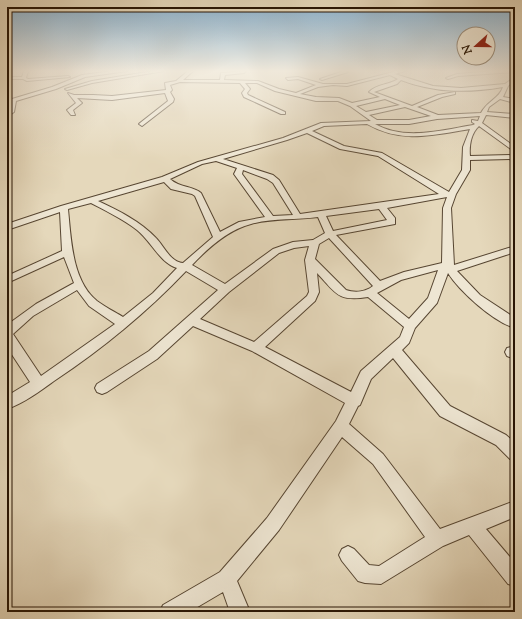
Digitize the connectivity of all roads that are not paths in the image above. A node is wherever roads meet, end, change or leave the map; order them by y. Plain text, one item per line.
1 (14, 100) edge
2 (76, 100) edge
3 (171, 100) edge
4 (254, 100) edge
5 (336, 100) edge
6 (376, 100) edge
7 (390, 100) edge
8 (430, 100) edge
9 (497, 100) edge
10 (406, 105) junction
11 (352, 106) junction
12 (413, 107) junction
13 (467, 108) dead end
14 (422, 111) junction
15 (484, 113) junction
16 (73, 114) dead end
17 (284, 114) dead end
18 (365, 114) junction
19 (7, 115) edge
20 (467, 115) junction
21 (500, 116) junction
22 (515, 116) edge
23 (437, 117) junction
24 (372, 122) junction
25 (515, 123) edge
26 (142, 124) dead end
27 (477, 125) junction
28 (308, 131) junction
29 (502, 140) junction
30 (515, 140) edge
31 (515, 150) edge
32 (215, 158) junction
33 (467, 158) junction
34 (515, 158) edge
35 (242, 167) junction
36 (166, 179) junction
37 (449, 195) junction
38 (93, 201) junction
39 (381, 206) junction
40 (64, 208) junction
41 (321, 214) junction
42 (298, 217) junction
43 (270, 218) junction
44 (7, 227) edge
45 (330, 234) junction
46 (218, 238) junction
47 (315, 243) junction
48 (515, 249) edge
49 (67, 252) junction
50 (310, 260) junction
51 (185, 266) junction
52 (448, 266) junction
53 (7, 280) edge
54 (80, 284) junction
55 (378, 286) junction
56 (225, 289) junction
57 (370, 293) junction
58 (191, 320) junction
59 (123, 323) junction
60 (515, 324) edge
61 (410, 326) junction
62 (256, 348) junction
63 (394, 350) junction
64 (39, 384) junction
65 (102, 388) dead end
66 (354, 401) junction
67 (7, 403) edge
68 (341, 426) junction
69 (515, 454) edge
70 (515, 509) edge
71 (472, 525) junction
72 (437, 539) junction
73 (348, 555) dead end
74 (227, 578) junction
75 (515, 578) edge
76 (170, 612) edge
77 (240, 612) edge

1 - 19 street
2 - 16 street
3 - 26 street
4 - 17 street
5 - 11 street
6 - 11 street
7 - 10 street
8 - 12 street
9 - 15 street
10 - 12 street
10 - 18 street
11 - 18 street
12 - 14 street
13 - 15 street
14 - 23 street
14 - 24 street
15 - 20 street
15 - 21 street
15 - 27 street
18 - 24 street
20 - 23 street
20 - 27 street
21 - 22 street
21 - 25 street
23 - 24 street
24 - 27 street
24 - 28 street
27 - 29 street
27 - 33 street
28 - 32 street
28 - 37 street
29 - 30 street
29 - 31 street
32 - 35 street
32 - 36 street
33 - 34 street
33 - 37 street
35 - 42 street
35 - 43 street
36 - 38 street
36 - 46 street
37 - 39 street
37 - 52 street
38 - 40 street
38 - 51 street
39 - 41 street
39 - 45 street
40 - 44 street
40 - 49 street
41 - 42 street
41 - 45 street
42 - 43 street
43 - 46 street
45 - 47 street
45 - 55 street
46 - 51 street
47 - 50 street
47 - 56 street
48 - 52 street
49 - 53 street
49 - 54 street
50 - 57 street
50 - 62 street
51 - 56 street
51 - 59 street
52 - 55 street
52 - 60 street
52 - 61 street
54 - 59 street
54 - 64 street
55 - 57 street
56 - 58 street
57 - 61 street
58 - 62 street
58 - 65 street
59 - 64 street
61 - 63 street
62 - 66 street
63 - 66 street
63 - 69 street
64 - 67 street
66 - 68 street
68 - 72 street
68 - 74 street
70 - 71 street
71 - 72 street
71 - 75 street
72 - 73 street
74 - 76 street
74 - 77 street

